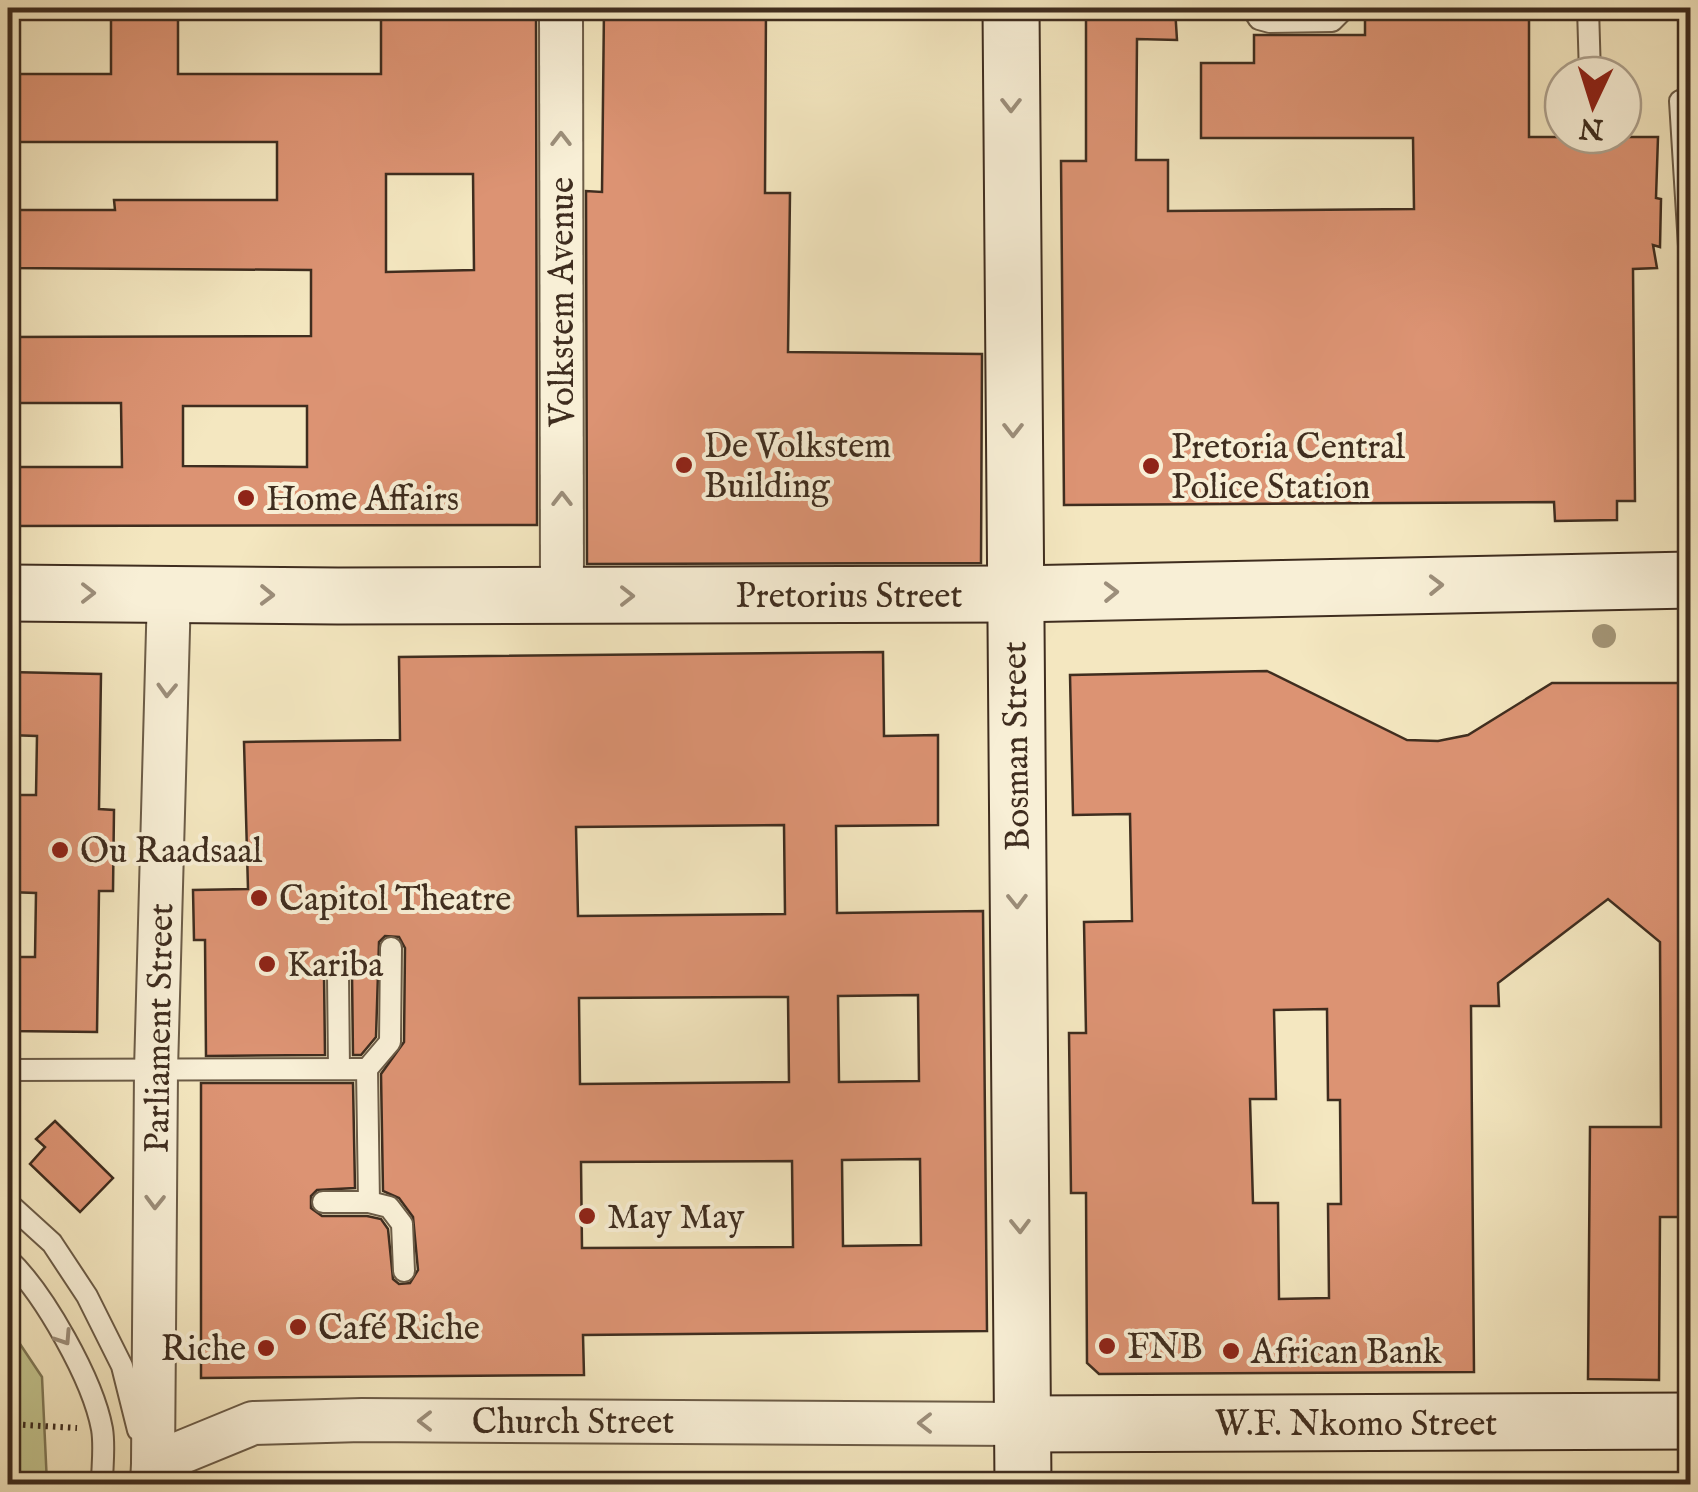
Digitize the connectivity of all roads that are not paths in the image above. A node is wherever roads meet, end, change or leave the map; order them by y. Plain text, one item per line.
1 (561, 8) edge
2 (1011, 8) edge
3 (1252, 8) edge
4 (1345, 8) edge
5 (1588, 8) edge
6 (1589, 55) edge
7 (1680, 102) dead end
8 (1690, 262) edge
9 (1690, 580) edge
10 (8, 592) edge
11 (170, 593) junction
12 (1014, 594) junction
13 (562, 596) junction
14 (391, 948) dead end
15 (338, 974) dead end
16 (339, 1069) junction
17 (367, 1069) junction
18 (8, 1070) edge
19 (156, 1070) junction
20 (8, 1202) edge
21 (323, 1202) dead end
22 (369, 1202) junction
23 (8, 1259) edge
24 (404, 1271) dead end
25 (1690, 1422) edge
26 (1022, 1424) junction
27 (152, 1474) edge
28 (102, 1484) edge
29 (1023, 1484) edge

13 -> 1 street, Volkstem Avenue
2 -> 12 main road, Bosman Street
3 - 4 lane
5 - 6 lane
7 - 8 lane
12 -> 9 main road, Pretorius Street
10 -> 11 main road, Pretorius Street
11 -> 13 main road, Pretorius Street
11 -> 19 street, Parliament Street
13 -> 12 main road, Pretorius Street
12 -> 26 main road, Bosman Street
14 - 17 lane
15 - 16 lane
16 - 17 lane
16 - 19 lane
17 - 22 lane
18 - 19 lane
19 -> 27 street, Parliament Street
20 - 27 lane
21 - 22 lane
22 - 24 lane
23 -> 28 lane
25 - 26 main road, W.F. Nkomo Street
26 -> 27 street, Church Street
26 - 29 main road, Bosman Street

